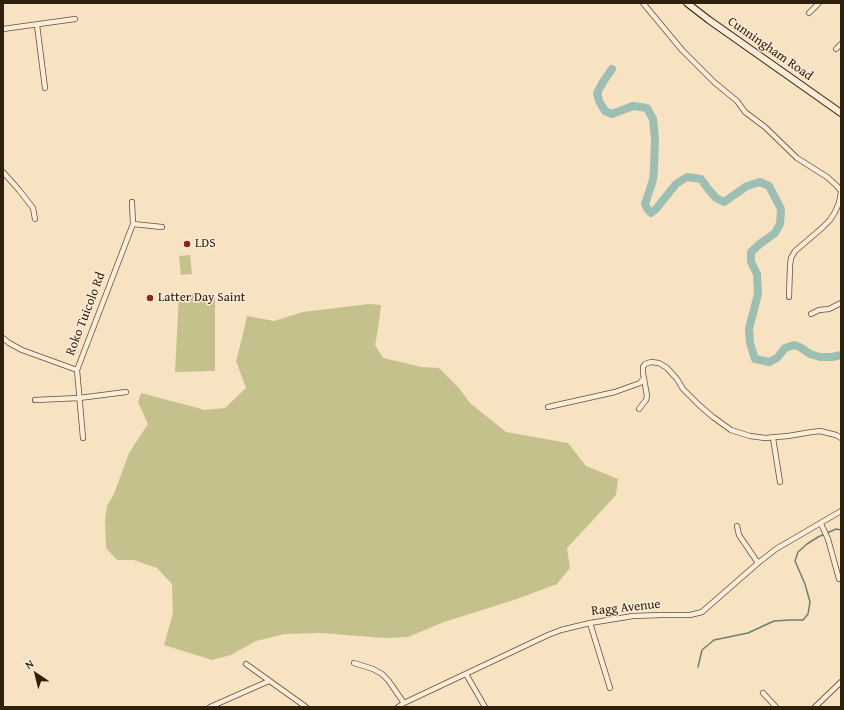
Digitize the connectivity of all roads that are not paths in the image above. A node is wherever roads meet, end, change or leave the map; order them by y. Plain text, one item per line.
1 (642, 3) edge
2 (687, 3) edge
3 (819, 3) edge
4 (809, 13) dead end
5 (75, 19) dead end
6 (37, 25) junction
7 (3, 29) edge
8 (841, 44) edge
9 (836, 49) dead end
10 (45, 88) dead end
11 (841, 113) edge
12 (3, 172) edge
13 (841, 191) edge
14 (132, 202) dead end
15 (36, 218) dead end
16 (133, 224) junction
17 (162, 227) dead end
18 (789, 297) dead end
19 (841, 303) edge
20 (811, 314) dead end
21 (3, 338) edge
22 (77, 370) junction
23 (644, 378) junction
24 (126, 392) dead end
25 (78, 398) junction
26 (36, 400) dead end
27 (548, 407) dead end
28 (639, 409) dead end
29 (83, 438) dead end
30 (773, 438) junction
31 (841, 438) edge
32 (780, 482) dead end
33 (841, 511) edge
34 (821, 524) junction
35 (737, 526) dead end
36 (758, 563) junction
37 (839, 579) dead end
38 (590, 623) junction
39 (354, 663) dead end
40 (246, 664) dead end
41 (466, 674) junction
42 (269, 680) junction
43 (841, 682) edge
44 (610, 688) dead end
45 (763, 693) dead end
46 (404, 703) junction
47 (210, 707) edge
48 (306, 707) edge
49 (398, 707) edge
50 (485, 707) edge
51 (776, 707) edge
52 (815, 707) edge

1 - 13 street
2 - 11 main road, Cunningham Road
3 - 4 street
5 - 6 street
6 - 7 street
6 - 10 street
8 - 9 street
12 - 15 street
13 - 18 street
14 - 16 street, Roko Tuicolo Rd
16 - 17 street
16 - 22 street, Roko Tuicolo Rd
19 - 20 street
21 - 22 street
22 - 25 street, Roko Tuicolo Rd
23 - 27 street
23 - 28 street
23 - 30 street
24 - 25 street
25 - 26 street
25 - 29 street, Roko Tuicolo Rd
30 - 31 street
30 - 32 street
33 - 34 street, Ragg Avenue
34 - 36 street, Ragg Avenue
34 - 37 street
35 - 36 street
36 - 38 street, Ragg Avenue
38 - 41 street, Ragg Avenue
38 - 44 street
39 - 46 street
40 - 42 street
41 - 46 street, Ragg Avenue
41 - 50 street
42 - 47 street
42 - 48 street
43 - 52 street
45 - 51 street
46 - 49 street, Ragg Avenue

